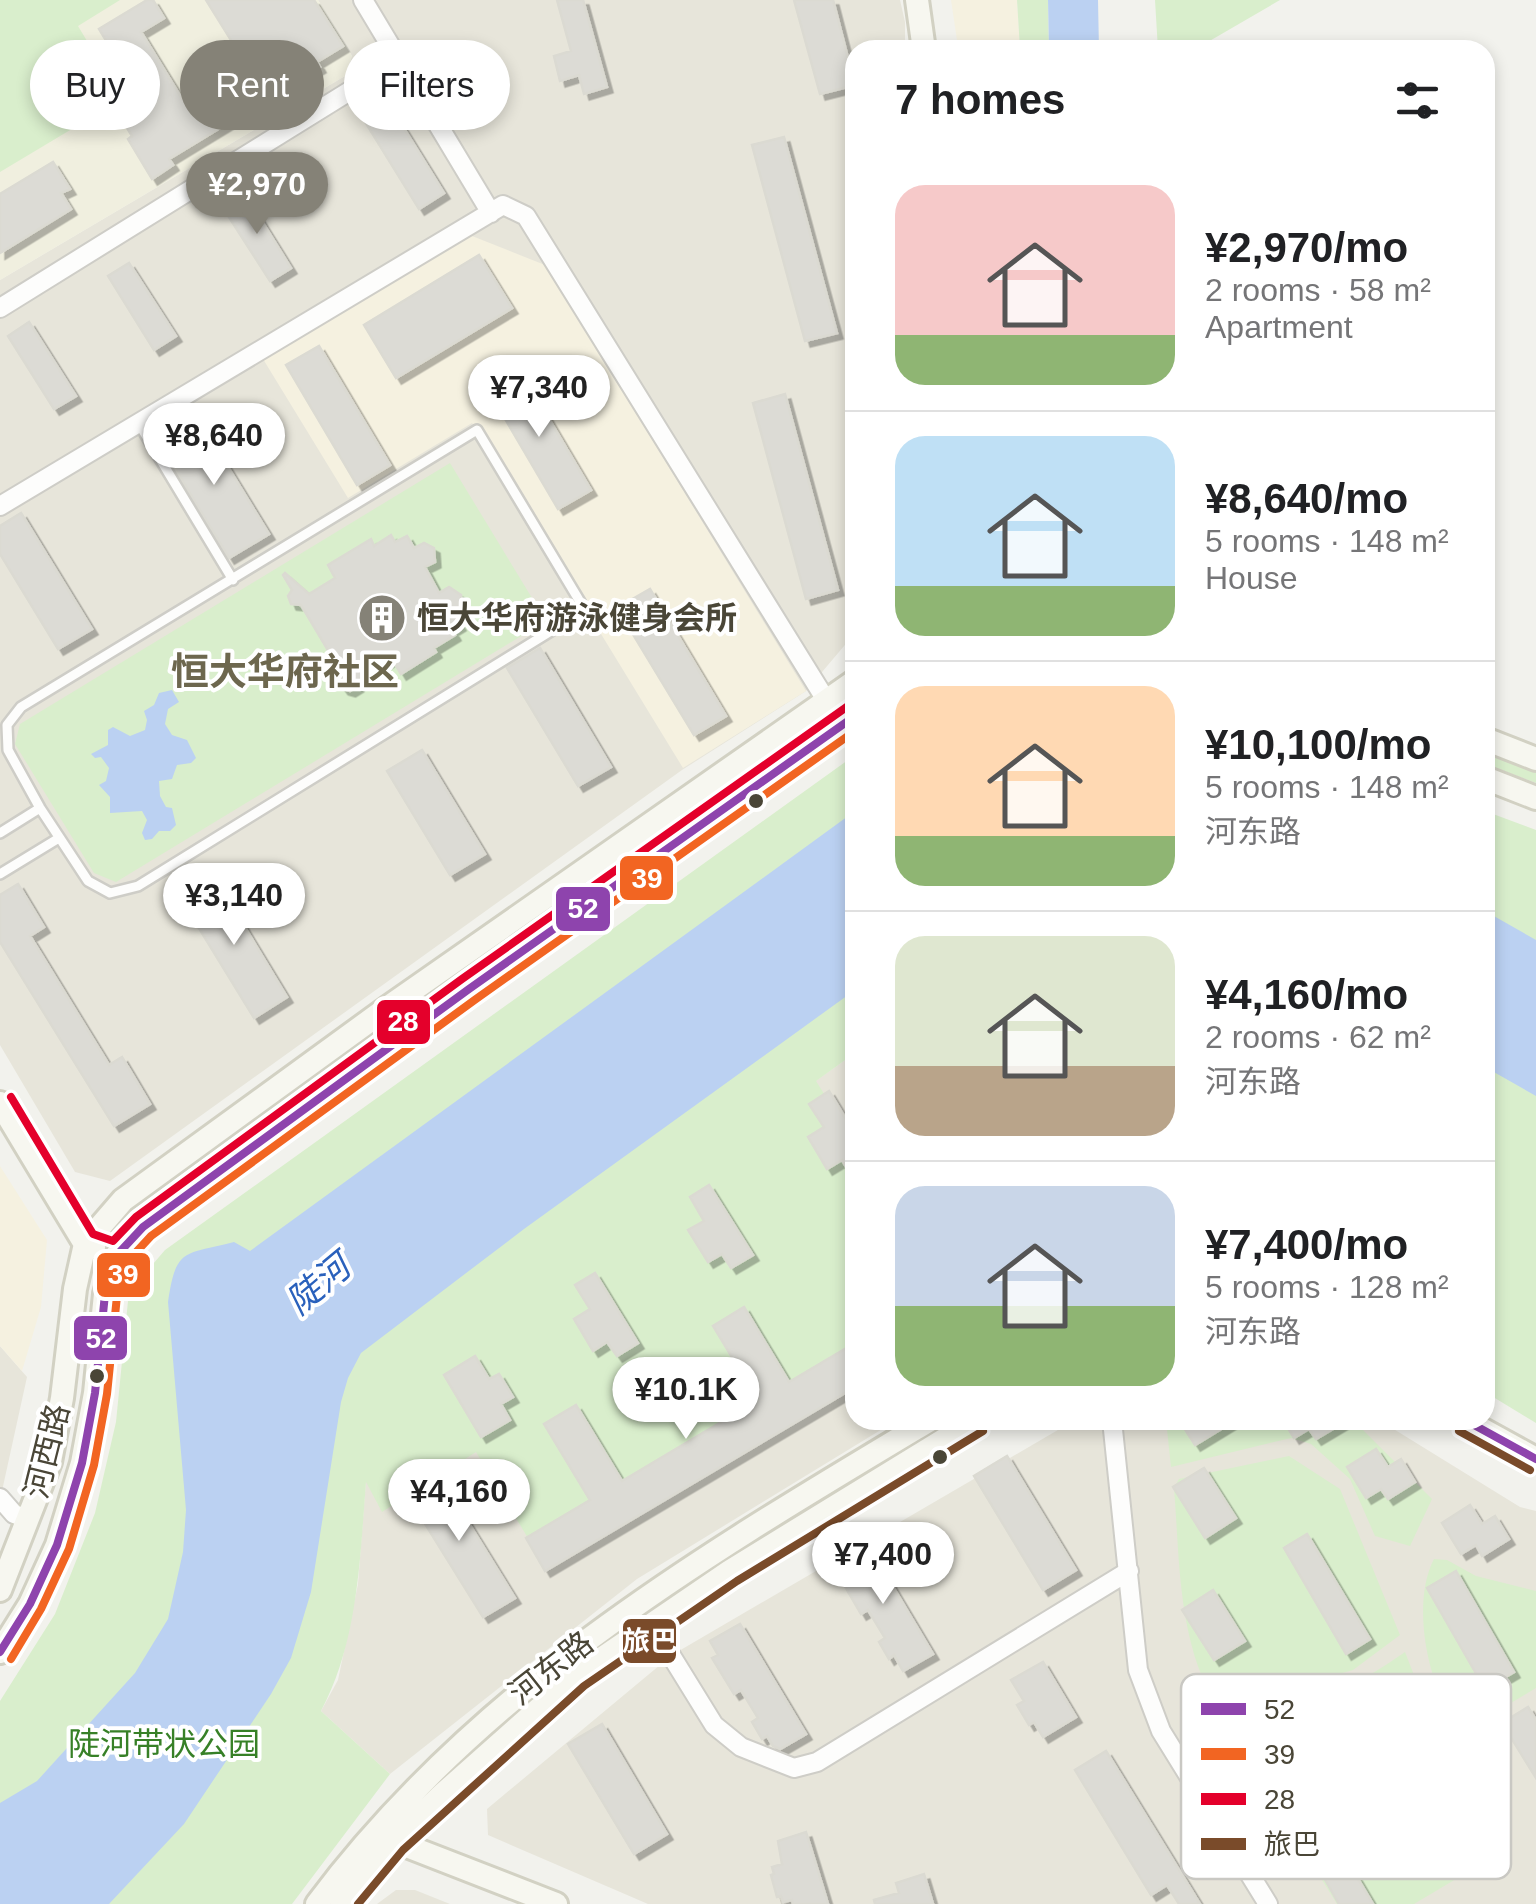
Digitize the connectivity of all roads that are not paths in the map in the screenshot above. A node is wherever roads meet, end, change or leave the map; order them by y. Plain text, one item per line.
1 (363, 0) edge
2 (917, 0) edge
3 (386, 40) edge
4 (923, 40) edge
5 (344, 95) edge
6 (440, 130) edge
7 (491, 213) junction
8 (0, 308) edge
9 (138, 422) junction
10 (0, 506) edge
11 (233, 580) junction
12 (845, 688) edge
13 (826, 700) junction
14 (845, 723) edge
15 (1495, 743) edge
16 (1536, 759) edge
17 (1495, 782) edge
18 (1536, 798) edge
19 (40, 808) junction
20 (0, 833) edge
21 (60, 838) junction
22 (0, 874) edge
23 (0, 1103) edge
24 (85, 1244) junction
25 (116, 1256) junction
26 (913, 1430) edge
27 (960, 1430) edge
28 (1113, 1430) edge
29 (1483, 1430) edge
30 (1536, 1460) edge
31 (0, 1498) edge
32 (30, 1519) junction
33 (1130, 1571) junction
34 (0, 1590) edge
35 (651, 1623) junction
36 (0, 1652) edge
37 (1181, 1763) edge
38 (394, 1841) junction
39 (1253, 1879) edge
40 (317, 1904) edge
41 (342, 1904) edge
42 (556, 1904) edge
43 (1268, 1904) edge

1 - 3 street
2 - 4 main road
5 - 8 street
6 - 7 street
7 - 9 street
7 - 13 street
9 - 10 street
9 - 11 lane
11 - 19 lane
11 - 21 lane
12 - 13 main road, 河西路
13 - 24 main road, 河西路
14 - 25 main road
15 - 16 main road
17 - 18 main road
19 - 20 lane
19 - 21 lane
21 - 22 lane
23 - 24 main road
24 - 25 main road
24 - 32 main road, 河西路
25 - 36 main road, 河西路
26 - 40 main road, 河东路
27 - 35 main road, 河东路
28 - 33 street
29 - 30 main road
31 - 32 street
32 - 34 main road, 河西路
33 - 35 street
33 - 37 street
35 - 38 main road, 河东路
38 - 41 main road, 河东路
38 - 42 main road
39 - 43 street

